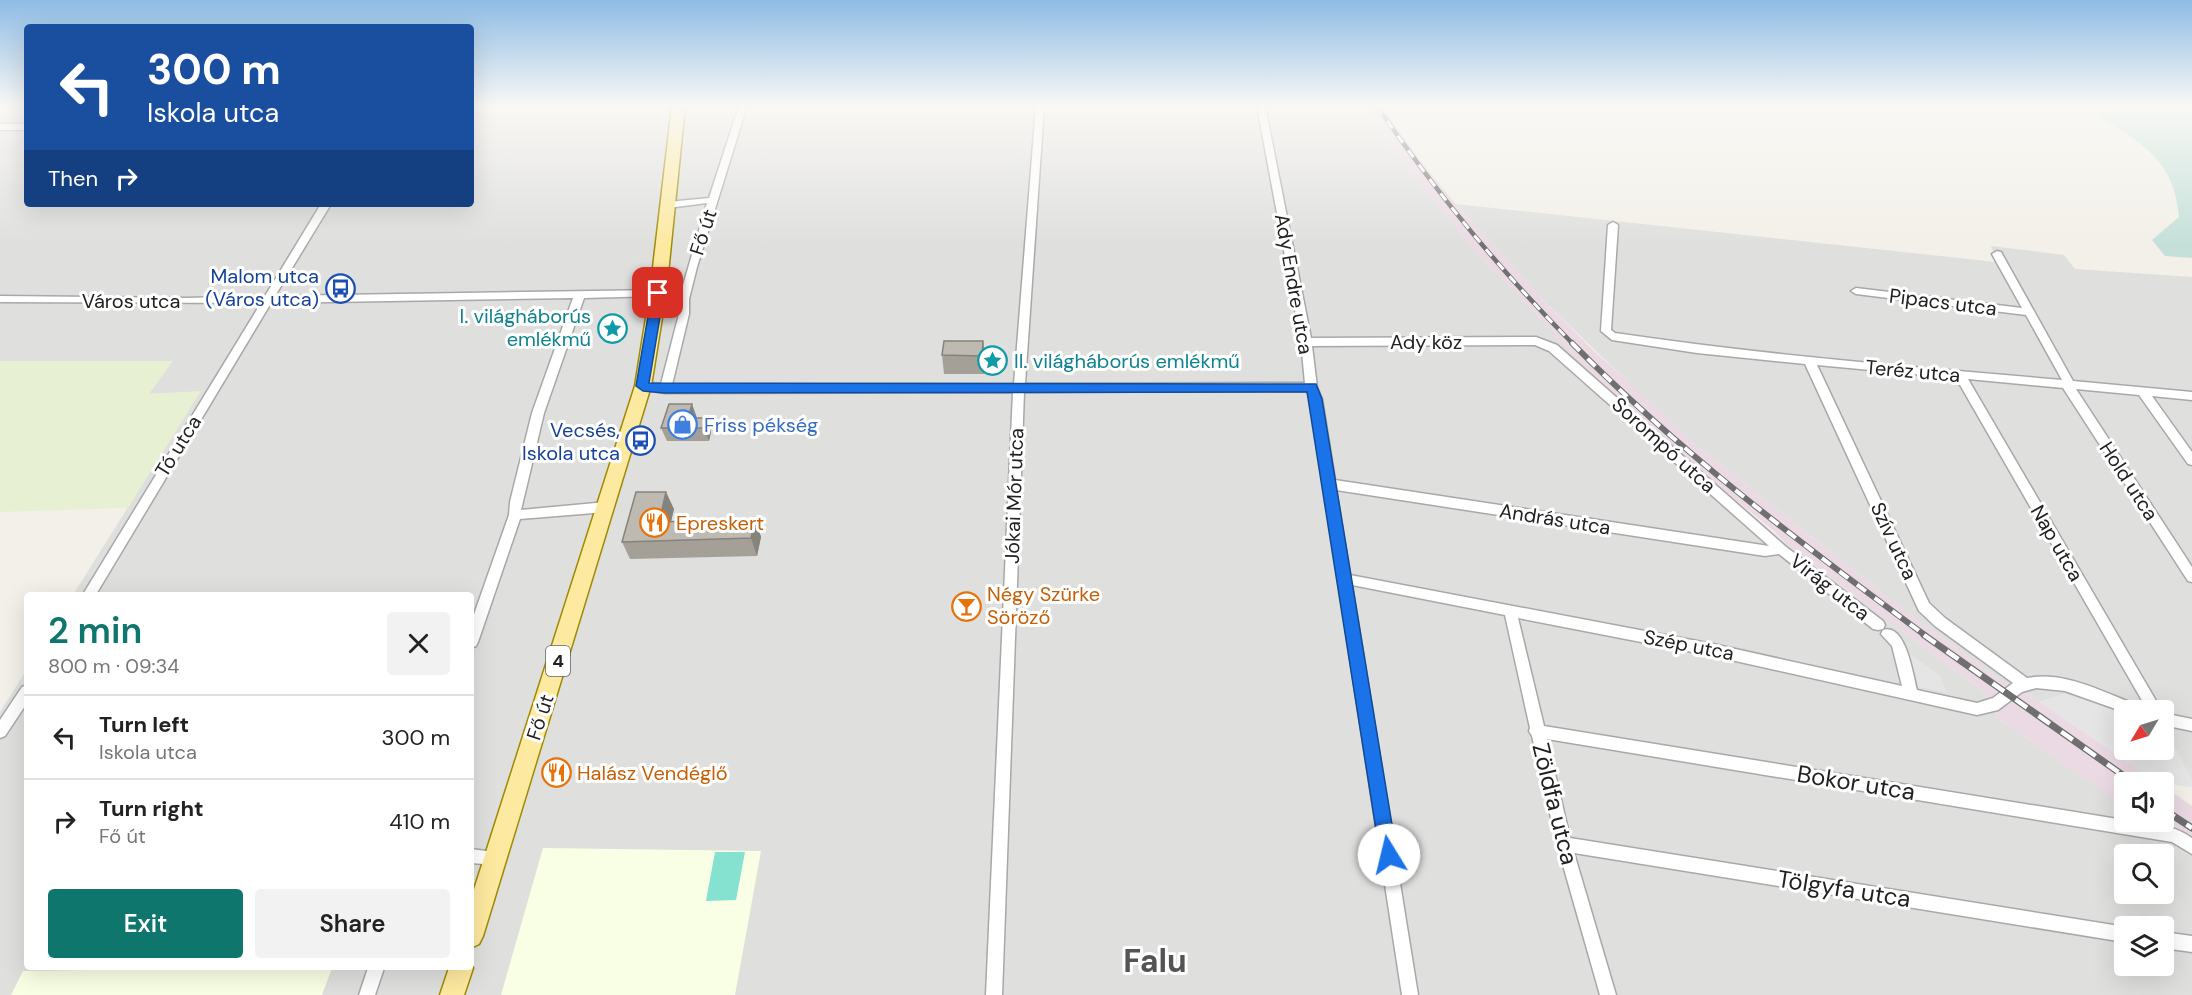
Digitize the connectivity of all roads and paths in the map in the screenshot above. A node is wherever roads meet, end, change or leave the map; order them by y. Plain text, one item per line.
1 (674, 152) edge
2 (728, 152) edge
3 (1036, 152) edge
4 (1270, 152) edge
5 (713, 200) junction
6 (668, 206) junction
7 (324, 207) edge
8 (1613, 225) dead end
9 (1997, 254) dead end
10 (1856, 291) dead end
11 (580, 293) junction
12 (657, 297) junction
13 (270, 298) junction
14 (0, 299) edge
15 (684, 299) junction
16 (2030, 312) junction
17 (1306, 342) junction
18 (1545, 343) joint
19 (1809, 361) junction
20 (1960, 375) junction
21 (2068, 385) junction
22 (643, 386) junction
23 (1311, 387) junction
24 (1018, 388) junction
25 (664, 389) junction
26 (2142, 391) junction
27 (2192, 396) edge
28 (2192, 461) edge
29 (1329, 483) junction
30 (606, 507) junction
31 (515, 515) junction
32 (1781, 549) junction
33 (2192, 577) edge
34 (1345, 579) junction
35 (90, 592) edge
36 (1510, 610) junction
37 (474, 633) edge
38 (2025, 684) junction
39 (1911, 693) junction
40 (24, 695) edge
41 (2149, 700) edge
42 (2114, 703) edge
43 (2174, 721) edge
44 (2192, 725) edge
45 (1536, 731) junction
46 (0, 732) edge
47 (1563, 844) junction
48 (2192, 847) edge
49 (474, 856) edge
50 (496, 858) junction
51 (474, 927) edge
52 (2114, 932) edge
53 (2174, 942) edge
54 (2192, 944) edge
55 (375, 970) edge
56 (460, 970) edge
57 (367, 995) edge
58 (452, 995) edge
59 (994, 995) edge
60 (1410, 995) edge
61 (1608, 995) edge

1 - 6 main road, Fő út / 4
2 - 5 street, Fő út
3 - 24 street, Jókai Mór utca
4 - 17 street, Ady Endre utca
5 - 6 street, Fő út
5 - 15 street, Fő út
6 - 12 main road, Fő út / 4
7 - 13 street, Tó utca
8 - 19 street, Teréz utca
9 - 16 street, Hold utca
10 - 16 street, Pipacs utca
11 - 12 street, Város utca
11 - 13 street, Város utca
11 - 31 street
12 - 15 street
12 - 22 main road, Fő út / 4
13 - 14 street, Város utca
13 - 35 street, Tó utca
15 - 25 street, Fő út
16 - 21 street, Hold utca
17 - 18 street, Ady köz
17 - 23 street, Ady Endre utca
18 - 32 street, Sorompó utca
19 - 20 street, Teréz utca
19 - 38 street, Szív utca
20 - 21 street, Teréz utca
20 - 41 street, Nap utca
21 - 26 street, Teréz utca
21 - 33 street, Hold utca
22 - 25 street
22 - 30 main road, Fő út / 4
23 - 24 street
23 - 29 street, Ady Endre utca
24 - 25 street
24 - 59 street, Jókai Mór utca
26 - 27 street, Teréz utca
26 - 28 street
29 - 32 street, András utca
29 - 34 street, Ady Endre utca
30 - 31 street
30 - 50 main road, Fő út / 4
31 - 37 street
32 - 39 street, Virág utca
34 - 36 street, Szép utca
34 - 60 street, Ady Endre utca
36 - 39 street, Szép utca
36 - 45 street, Zöldfa utca
38 - 39 street, Szép utca
38 - 42 street
40 - 46 street
43 - 44 street
45 - 47 street, Zöldfa utca
45 - 48 street, Bokor utca
47 - 52 street, Tölgyfa utca
47 - 61 street, Zöldfa utca
49 - 50 street
50 - 51 main road, Fő út / 4
53 - 54 street
55 - 57 street
56 - 58 main road

